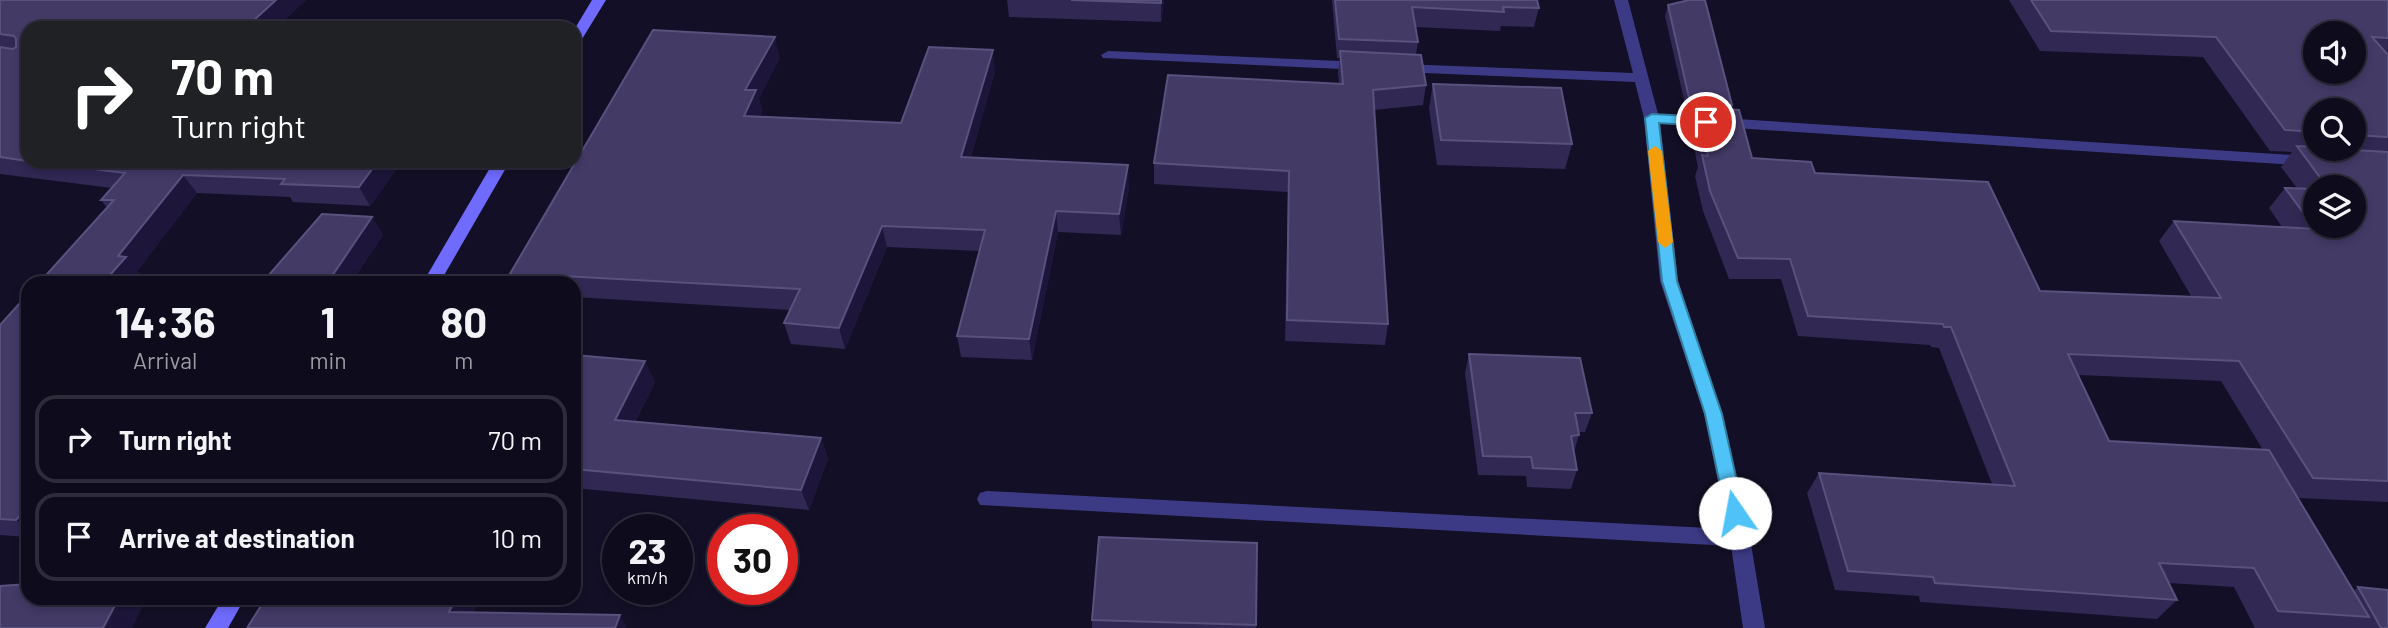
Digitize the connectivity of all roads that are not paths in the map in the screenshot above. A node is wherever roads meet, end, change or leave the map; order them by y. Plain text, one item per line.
1 (599, 0) edge
2 (1621, 0) edge
3 (581, 30) edge
4 (1108, 55) dead end
5 (1641, 78) junction
6 (1652, 118) junction
7 (2303, 160) edge
8 (498, 168) edge
9 (434, 276) edge
10 (987, 499) dead end
11 (1740, 538) junction
12 (231, 605) edge
13 (216, 628) edge
14 (1754, 628) edge

1 - 3 street
2 - 5 street
4 - 5 street
5 - 6 street
6 - 7 street
6 - 11 street
8 - 9 street
10 - 11 street
11 - 14 street
12 - 13 street

